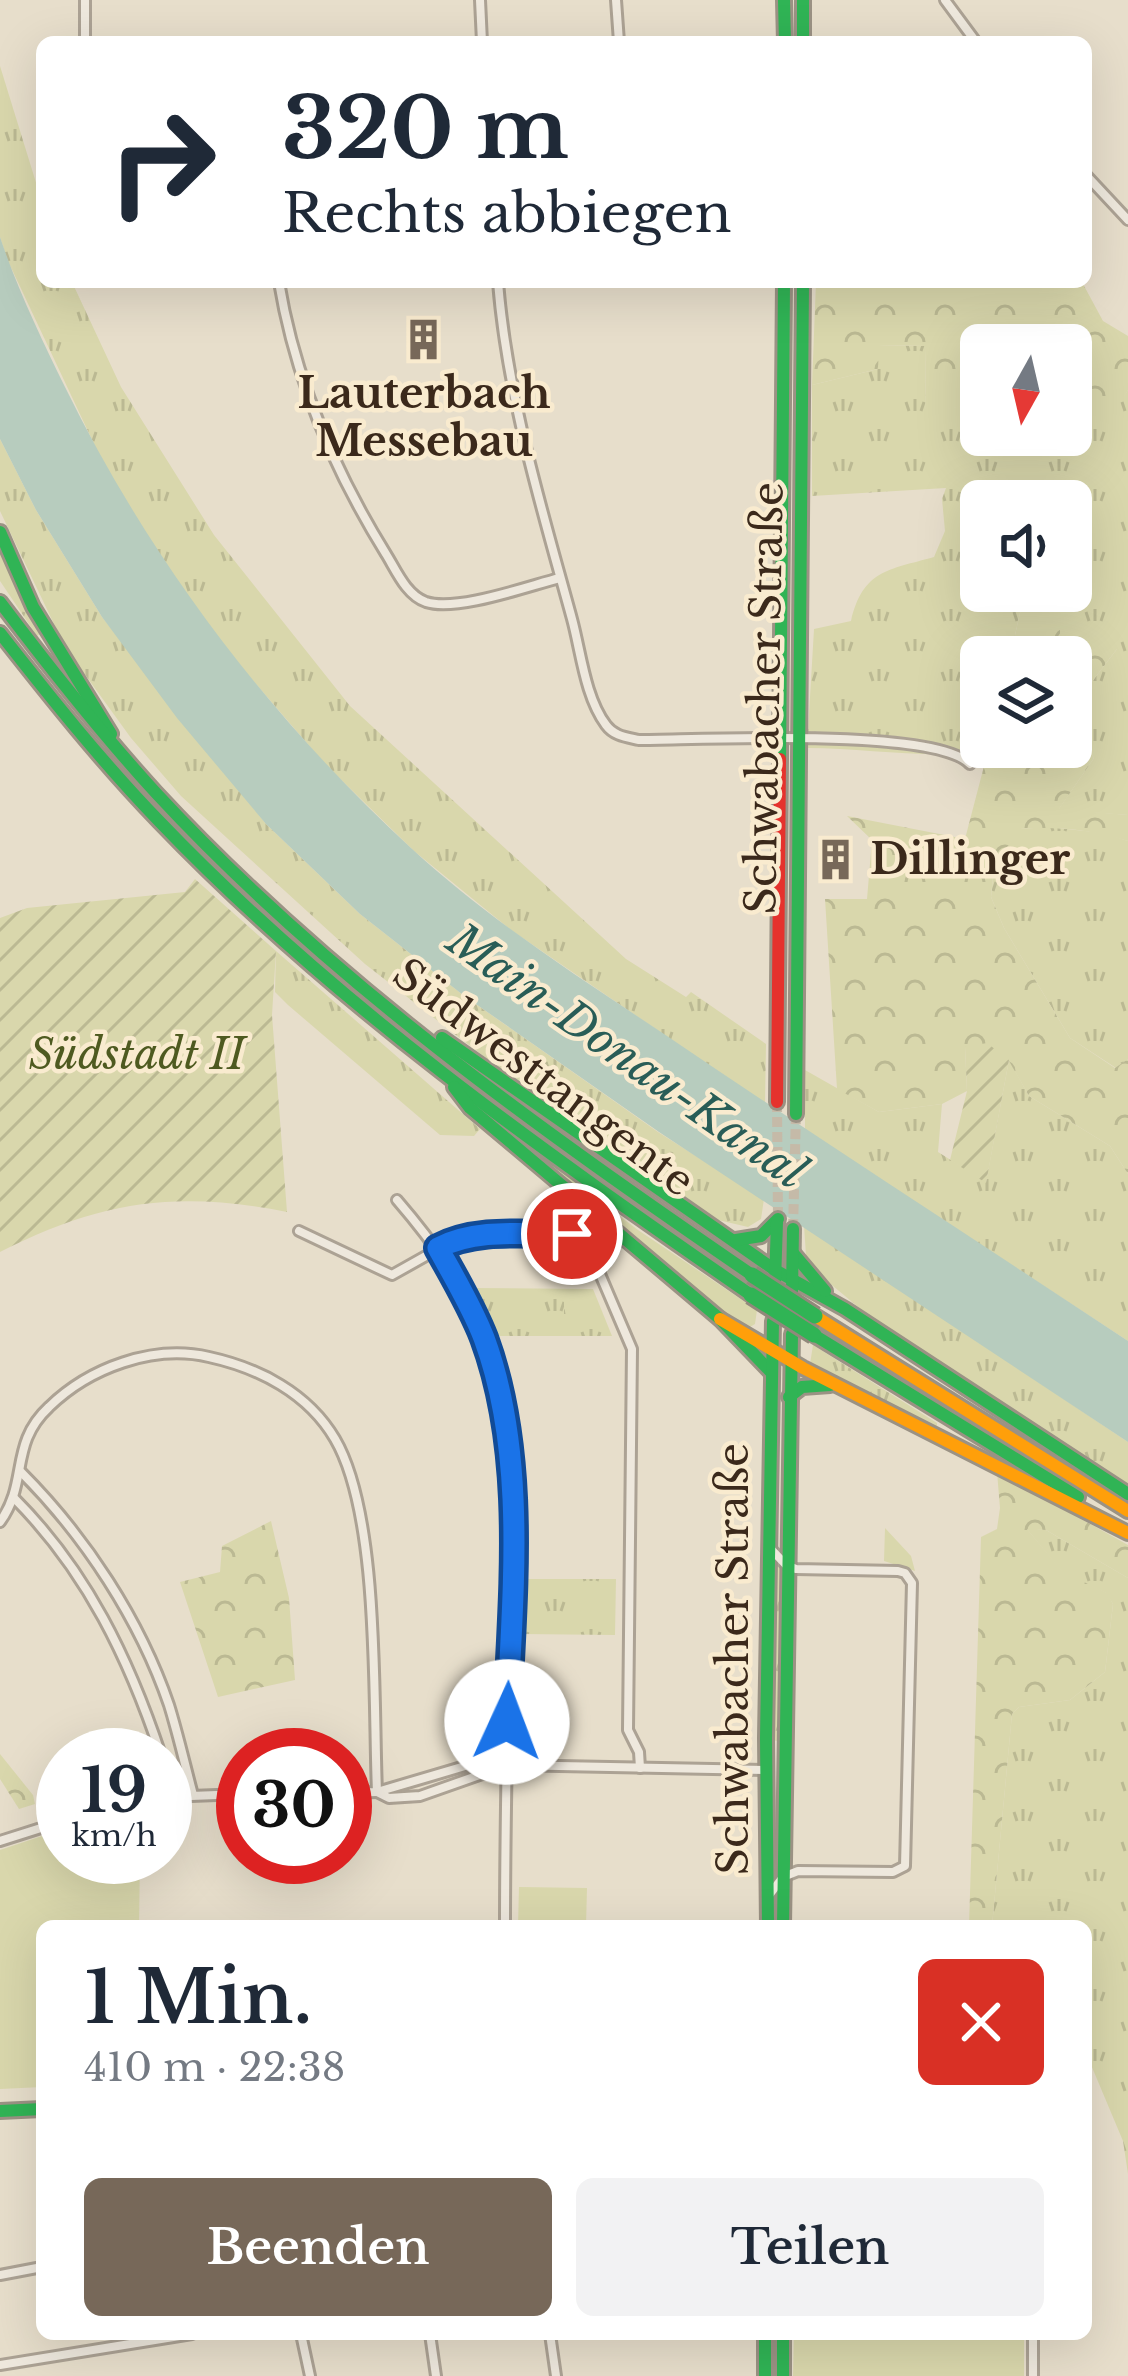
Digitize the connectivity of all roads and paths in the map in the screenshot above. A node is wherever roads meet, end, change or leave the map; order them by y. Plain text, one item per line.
1 (85, 0) edge
2 (479, 0) edge
3 (616, 0) edge
4 (784, 0) edge
5 (803, 0) edge
6 (945, 0) edge
7 (86, 36) edge
8 (482, 36) edge
9 (619, 36) edge
10 (785, 36) edge
11 (803, 36) edge
12 (972, 36) edge
13 (1092, 182) edge
14 (1128, 220) edge
15 (281, 288) edge
16 (499, 288) edge
17 (784, 288) edge
18 (803, 288) edge
19 (0, 532) edge
20 (560, 578) junction
21 (0, 602) edge
22 (0, 633) edge
23 (782, 738) junction
24 (800, 739) junction
25 (960, 758) edge
26 (127, 763) junction
27 (159, 808) junction
28 (388, 1005) junction
29 (437, 1066) junction
30 (777, 1102) tunnel mouth
31 (796, 1114) tunnel mouth
32 (397, 1200) dead end
33 (793, 1229) tunnel mouth
34 (299, 1231) dead end
35 (736, 1240) junction
36 (438, 1248) junction
37 (793, 1253) junction
38 (775, 1276) junction
39 (792, 1286) junction
40 (844, 1310) junction
41 (720, 1319) junction
42 (772, 1321) dead end
43 (792, 1334) dead end
44 (771, 1348) junction
45 (790, 1359) junction
46 (770, 1371) junction
47 (837, 1385) junction
48 (789, 1397) junction
49 (20, 1471) junction
50 (1128, 1494) edge
51 (14, 1498) junction
52 (1128, 1511) edge
53 (0, 1522) edge
54 (1128, 1530) edge
55 (770, 1548) junction
56 (786, 1565) junction
57 (152, 1728) edge
58 (506, 1765) junction
59 (640, 1768) junction
60 (766, 1770) junction
61 (372, 1792) edge
62 (377, 1792) junction
63 (193, 1795) joint
64 (216, 1795) edge
65 (36, 1830) edge
66 (0, 1841) edge
67 (783, 1876) junction
68 (769, 1895) junction
69 (505, 1920) edge
70 (768, 1920) edge
71 (783, 1920) edge
72 (36, 2109) edge
73 (0, 2111) edge
74 (36, 2268) edge
75 (0, 2275) edge
76 (155, 2340) edge
77 (302, 2340) edge
78 (431, 2340) edge
79 (551, 2340) edge
80 (765, 2340) edge
81 (783, 2340) edge
82 (1033, 2340) edge
83 (0, 2365) edge
84 (310, 2376) edge
85 (436, 2376) edge
86 (556, 2376) edge
87 (765, 2376) edge
88 (783, 2376) edge
89 (1033, 2376) edge

1 - 7 street
2 - 8 street
3 - 9 street
4 - 10 main road
5 - 11 main road
6 - 12 street
13 - 14 street
15 - 20 street
16 - 20 street
17 - 23 main road, Schwabacher Straße
18 - 24 main road, Schwabacher Straße
19 - 26 main road
20 - 23 street
21 - 26 main road, Südwesttangente
22 - 27 main road, Südwesttangente
23 - 24 street
23 - 30 main road, Schwabacher Straße
24 - 25 street
24 - 31 main road, Schwabacher Straße
26 - 27 main road, Südwesttangente
27 - 28 main road, Südwesttangente
27 - 29 main road, Südwesttangente
28 - 35 main road
28 - 52 main road, Südwesttangente, bridge
29 - 41 main road
29 - 54 main road, Südwesttangente, bridge
32 - 36 street
33 - 37 main road
34 - 36 street
35 - 38 main road
35 - 38 main road
36 - 58 street
36 - 59 street
37 - 39 main road
37 - 40 main road
38 - 39 main road
39 - 40 main road
40 - 50 main road
41 - 44 main road
41 - 46 main road
42 - 44 main road, Schwabacher Straße
43 - 45 main road, Schwabacher Straße
44 - 45 main road
44 - 46 main road, Schwabacher Straße
45 - 47 main road
45 - 48 main road, Schwabacher Straße
46 - 55 main road, Schwabacher Straße
47 - 48 main road
47 - 54 main road
48 - 56 main road, Schwabacher Straße
49 - 51 street
49 - 62 street
49 - 63 street
51 - 53 street
51 - 57 street
55 - 56 street
55 - 60 main road, Schwabacher Straße
56 - 67 main road, Schwabacher Straße
56 - 67 street
58 - 59 street
58 - 62 street
58 - 69 street
59 - 60 street
60 - 68 main road, Schwabacher Straße
61 - 62 street
63 - 64 street
65 - 66 street
67 - 68 street
67 - 71 main road, Schwabacher Straße
68 - 70 main road, Schwabacher Straße
72 - 73 main road
74 - 75 street
76 - 83 street
77 - 84 street
78 - 85 street
79 - 86 street
80 - 87 main road
81 - 88 main road
82 - 89 street

